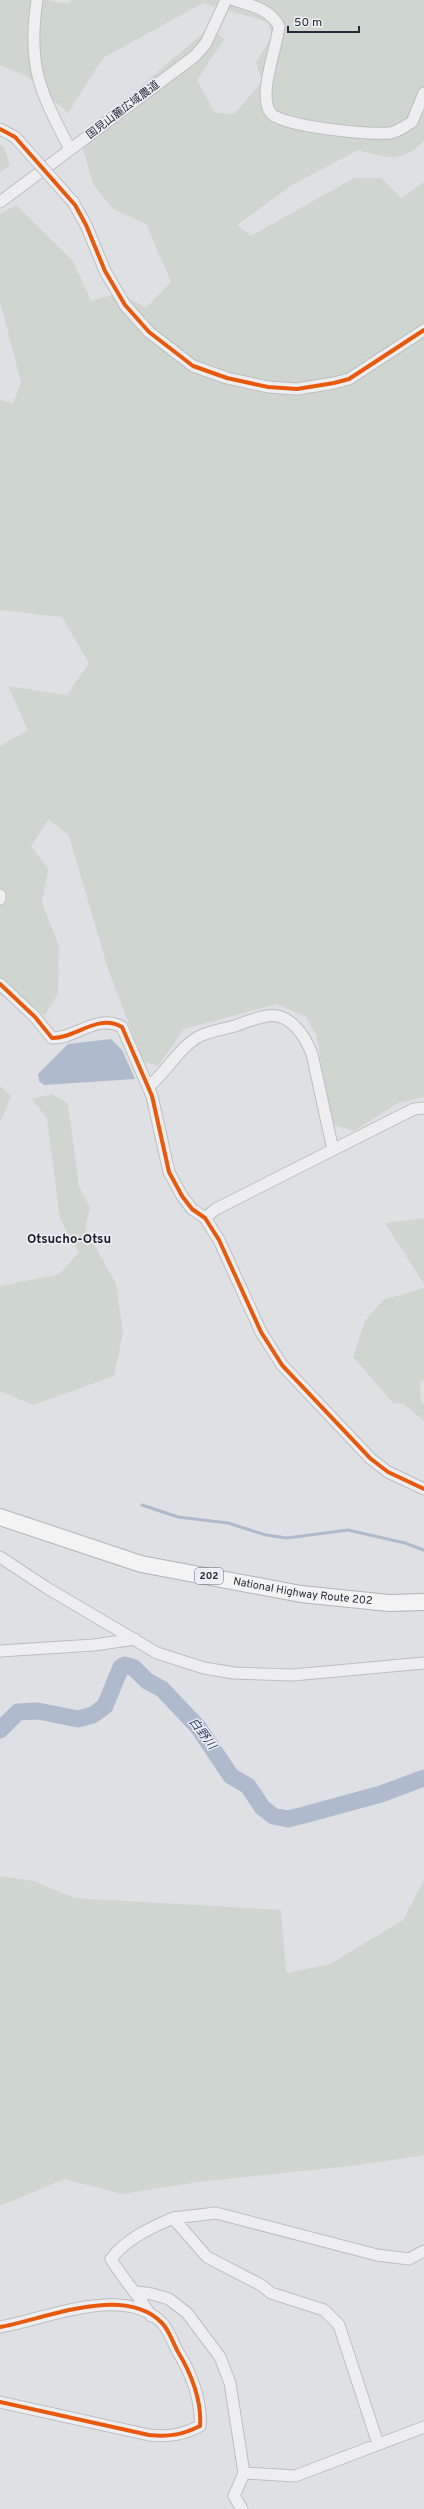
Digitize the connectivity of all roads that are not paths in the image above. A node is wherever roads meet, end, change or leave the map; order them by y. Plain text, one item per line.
1 (37, 0) edge
2 (226, 0) edge
3 (234, 0) edge
4 (424, 93) edge
5 (0, 129) edge
6 (70, 149) junction
7 (0, 202) edge
8 (424, 330) edge
9 (0, 895) edge
10 (0, 899) edge
11 (0, 984) edge
12 (148, 1087) junction
13 (424, 1108) edge
14 (333, 1150) junction
15 (205, 1218) junction
16 (424, 1489) edge
17 (0, 1517) edge
18 (0, 1557) edge
19 (424, 1602) edge
20 (135, 1639) junction
21 (0, 1651) edge
22 (424, 1663) edge
23 (173, 2218) junction
24 (424, 2251) edge
25 (137, 2292) junction
26 (151, 2316) junction
27 (0, 2327) edge
28 (0, 2402) edge
29 (424, 2427) edge
30 (378, 2444) junction
31 (244, 2474) junction
32 (242, 2509) edge

1 - 6 street
2 - 6 street, 国見山麓広域農道
3 - 4 street
5 - 8 street, bridge
6 - 7 street, 国見山麓広域農道
9 - 10 street
11 - 12 street
12 - 14 street
12 - 15 street
13 - 14 street
14 - 15 street
15 - 16 street
17 - 19 highway, National Highway Route 202 / 202
18 - 20 street
20 - 21 street
20 - 22 street
23 - 24 street
23 - 25 street
23 - 30 street
25 - 26 street
25 - 31 street
26 - 27 street
26 - 28 street
29 - 30 street
30 - 31 street
31 - 32 street

